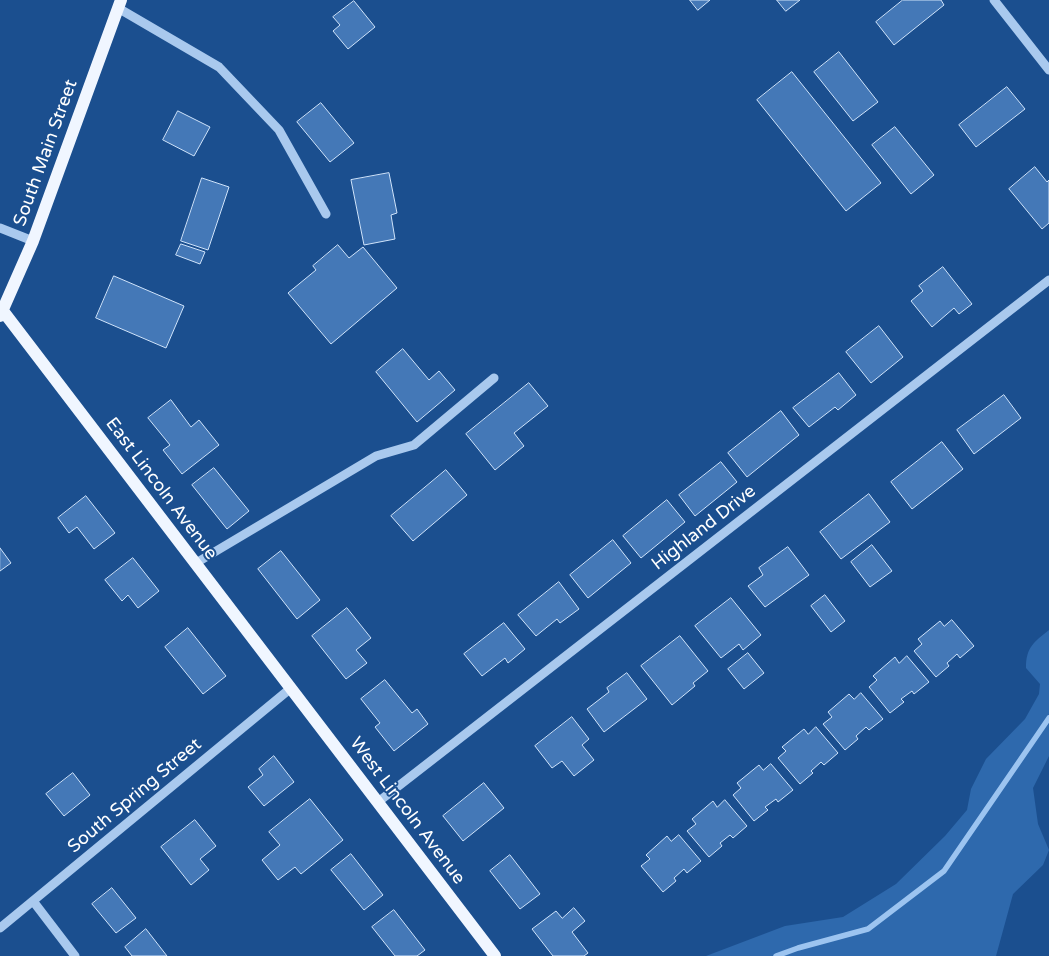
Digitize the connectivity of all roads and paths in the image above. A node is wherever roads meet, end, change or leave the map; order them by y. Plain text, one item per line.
1 (994, 0) edge
2 (120, 4) edge
3 (1049, 70) edge
4 (326, 214) dead end
5 (0, 228) edge
6 (33, 241) junction
7 (1049, 280) edge
8 (1, 313) edge
9 (494, 378) dead end
10 (196, 563) junction
11 (291, 688) junction
12 (378, 802) junction
13 (33, 901) junction
14 (0, 928) edge
15 (75, 956) edge
16 (495, 956) edge

1 - 3 street
2 - 4 street
2 - 6 main road, South Main Street
5 - 6 street
6 - 8 main road, South Main Street
7 - 12 street, Highland Drive
8 - 10 main road, East Lincoln Avenue
9 - 10 street
10 - 11 main road, East Lincoln Avenue
11 - 12 main road, West Lincoln Avenue
11 - 13 street, South Spring Street
12 - 16 main road, West Lincoln Avenue
13 - 14 street, South Spring Street
13 - 15 street

